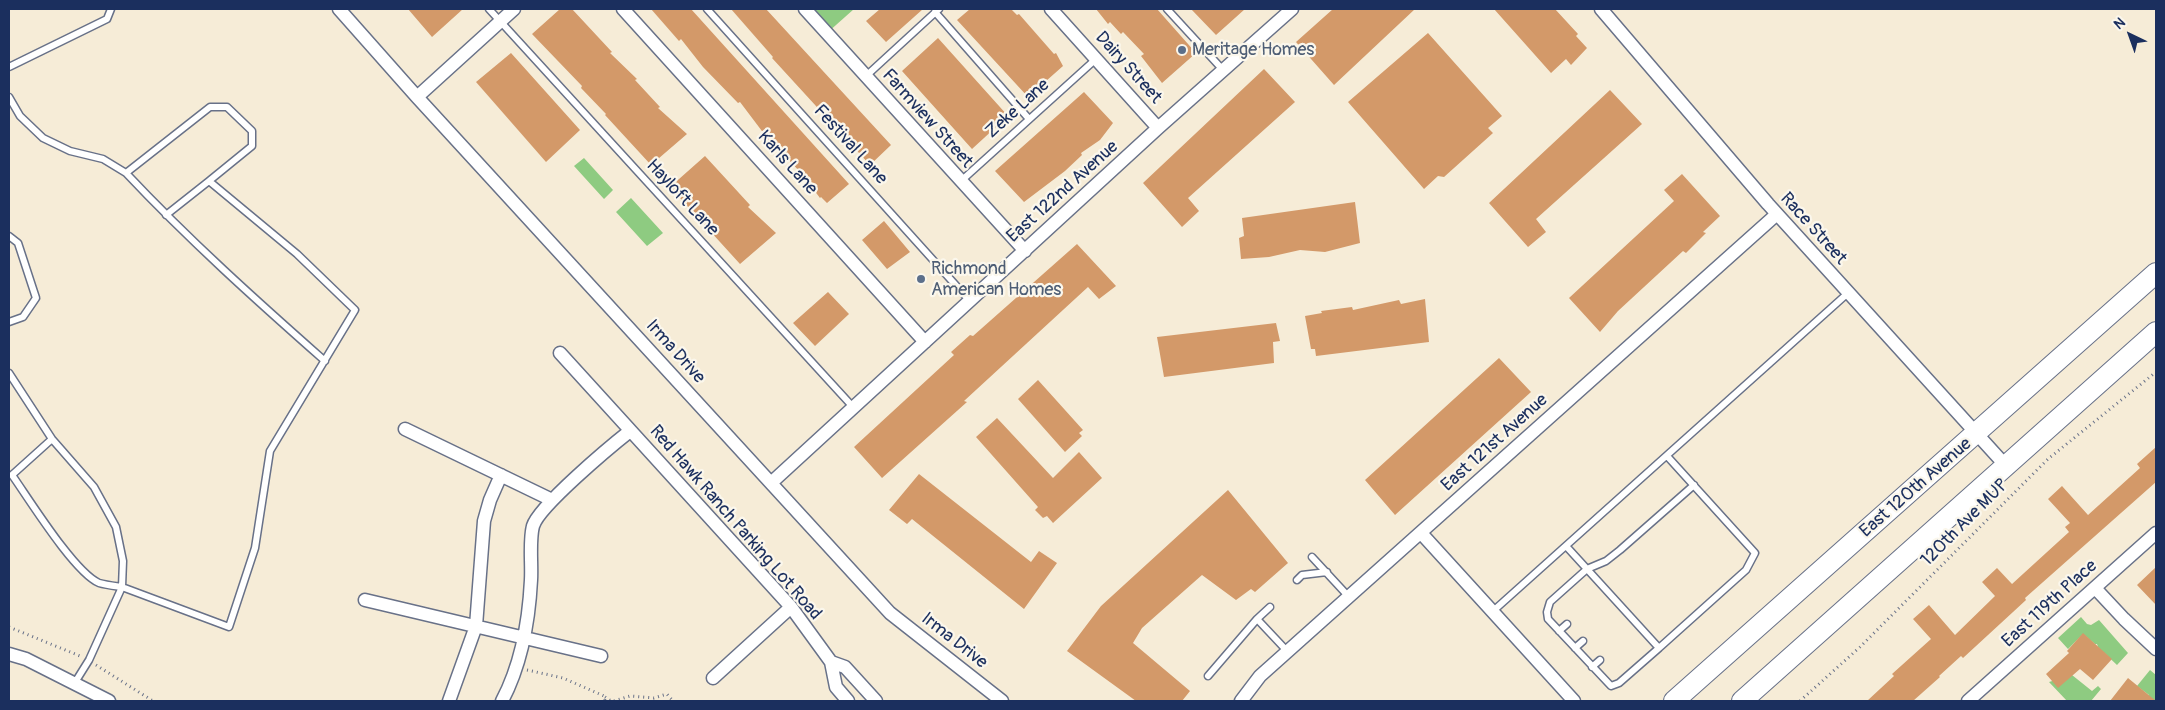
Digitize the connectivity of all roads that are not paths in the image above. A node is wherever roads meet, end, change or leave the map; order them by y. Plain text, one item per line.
1 (111, 9) edge
2 (339, 9) edge
3 (489, 9) edge
4 (514, 9) edge
5 (623, 9) edge
6 (707, 9) edge
7 (805, 9) edge
8 (1051, 9) edge
9 (1166, 9) edge
10 (1292, 9) edge
11 (1601, 9) edge
12 (937, 11) edge
13 (500, 22) junction
14 (1096, 59) junction
15 (9, 67) edge
16 (1223, 70) junction
17 (866, 76) junction
18 (9, 97) edge
19 (417, 97) junction
20 (1029, 120) junction
21 (1158, 128) junction
22 (126, 174) junction
23 (210, 181) junction
24 (960, 182) junction
25 (1777, 214) junction
26 (166, 216) junction
27 (9, 236) edge
28 (1025, 251) junction
29 (2156, 273) edge
30 (1848, 293) junction
31 (970, 301) junction
32 (9, 322) edge
33 (2156, 332) edge
34 (925, 342) junction
35 (560, 353) dead end
36 (325, 361) junction
37 (9, 373) edge
38 (853, 407) junction
39 (405, 429) dead end
40 (630, 431) junction
41 (1977, 434) junction
42 (52, 439) junction
43 (1667, 456) junction
44 (2006, 466) junction
45 (501, 475) junction
46 (771, 483) junction
47 (1694, 485) junction
48 (552, 500) junction
49 (1421, 533) junction
50 (2156, 533) edge
51 (1566, 546) junction
52 (1312, 556) dead end
53 (1587, 570) junction
54 (1327, 572) junction
55 (1297, 580) dead end
56 (122, 588) junction
57 (2095, 588) junction
58 (1605, 590) junction
59 (1600, 595) dead end
60 (1349, 597) junction
61 (365, 600) dead end
62 (791, 607) junction
63 (1270, 607) dead end
64 (1492, 612) junction
65 (1257, 619) junction
66 (1567, 624) dead end
67 (476, 626) junction
68 (1559, 631) junction
69 (524, 637) junction
70 (1583, 641) dead end
71 (1575, 648) junction
72 (1659, 648) junction
73 (2156, 649) edge
74 (1288, 652) junction
75 (9, 654) edge
76 (601, 656) dead end
77 (1600, 660) dead end
78 (831, 662) junction
79 (1592, 667) junction
80 (1208, 676) dead end
81 (713, 678) dead end
82 (74, 684) junction
83 (109, 701) edge
84 (448, 701) edge
85 (502, 701) edge
86 (848, 701) edge
87 (876, 701) edge
88 (1002, 701) edge
89 (1241, 701) edge
90 (1574, 701) edge
91 (1674, 701) edge
92 (1742, 701) edge
93 (1968, 701) edge

1 - 15 lane
2 - 19 street, Irma Drive
3 - 13 lane, Hayloft Lane
4 - 13 street
5 - 34 street, Karls Lane
6 - 31 lane, Festival Lane
7 - 17 street, Farmview Street
8 - 14 street, Dairy Street
9 - 16 lane
10 - 16 street, East 122nd Avenue
11 - 25 street, Race Street
12 - 17 lane
12 - 20 lane
13 - 19 street
13 - 38 lane, Hayloft Lane
14 - 20 lane, Zeke Lane
14 - 21 street, Dairy Street
16 - 21 street, East 122nd Avenue
17 - 24 street, Farmview Street
18 - 22 lane
19 - 46 street, Irma Drive
20 - 24 lane, Zeke Lane
21 - 28 street, East 122nd Avenue
22 - 23 lane
22 - 26 lane
23 - 26 lane
23 - 36 lane
24 - 28 street, Farmview Street
25 - 30 street, Race Street
25 - 49 street, East 121st Avenue
26 - 36 lane
27 - 32 lane
28 - 31 street, East 122nd Avenue
29 - 41 main road, East 120th Avenue
30 - 41 street, Race Street
30 - 43 lane
31 - 34 street, East 122nd Avenue
33 - 44 main road
34 - 38 street, East 122nd Avenue
35 - 40 street, Red Hawk Ranch Parking Lot Road
36 - 56 lane
37 - 42 lane
38 - 46 street, East 122nd Avenue
39 - 45 street
40 - 48 street, Red Hawk Ranch Parking Lot Road
40 - 62 street, Red Hawk Ranch Parking Lot Road
41 - 44 street, Race Street
41 - 91 main road, East 120th Avenue
42 - 56 lane
42 - 56 lane
43 - 47 lane
43 - 51 lane
44 - 92 main road
45 - 48 street
45 - 67 street
46 - 88 street, Irma Drive
47 - 53 lane
47 - 72 lane
48 - 69 street, Red Hawk Ranch Parking Lot Road
49 - 60 street, East 121st Avenue
49 - 64 street
50 - 57 street, East 119th Place
51 - 53 lane
51 - 64 lane
52 - 54 lane
53 - 58 lane
53 - 68 lane
54 - 55 lane
54 - 60 lane
56 - 82 lane
57 - 73 street
57 - 93 street, East 119th Place
58 - 59 lane
58 - 72 lane
60 - 74 street, East 121st Avenue
61 - 67 street
62 - 78 street, Red Hawk Ranch Parking Lot Road
62 - 81 street
63 - 65 lane
64 - 90 street
65 - 74 lane
65 - 80 lane
66 - 68 lane
67 - 69 street
67 - 84 street
68 - 71 lane
69 - 76 street
69 - 85 street, Red Hawk Ranch Parking Lot Road
70 - 71 lane
71 - 79 lane
72 - 79 lane
74 - 89 street, East 121st Avenue
75 - 82 street
77 - 79 lane
78 - 86 street, Red Hawk Ranch Parking Lot Road
78 - 87 street, Red Hawk Ranch Parking Lot Road
82 - 83 street

